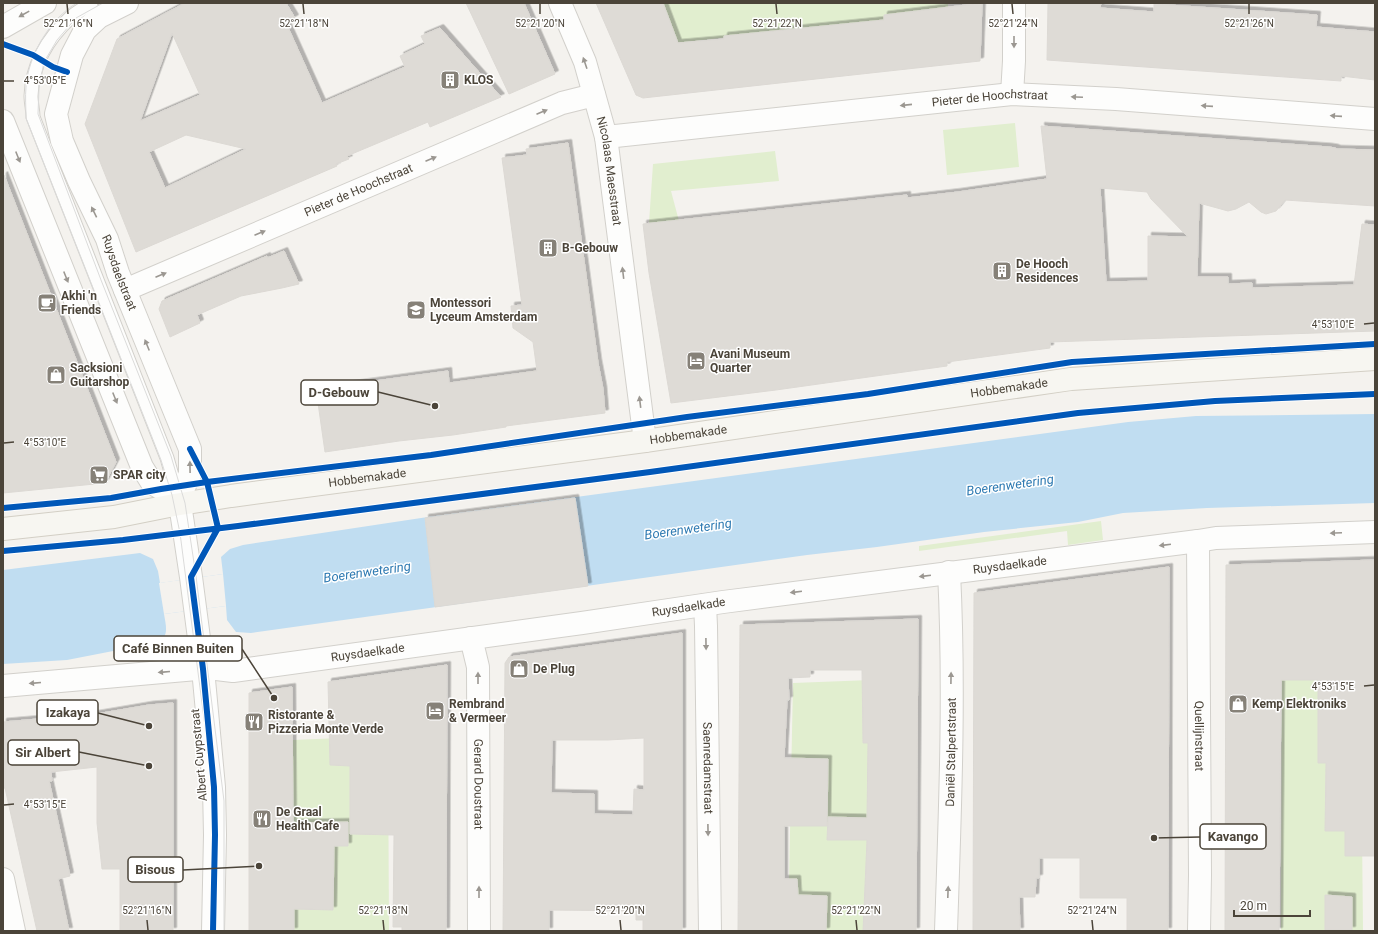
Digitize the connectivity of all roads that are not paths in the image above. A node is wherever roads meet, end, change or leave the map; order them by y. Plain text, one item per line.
1 (45, 3) edge
2 (91, 3) edge
3 (127, 3) edge
4 (560, 3) edge
5 (1014, 3) edge
6 (3, 26) edge
7 (1012, 94) junction
8 (594, 95) junction
9 (1375, 119) edge
10 (3, 121) edge
11 (606, 137) junction
12 (125, 290) junction
13 (1375, 359) edge
14 (645, 441) junction
15 (180, 504) junction
16 (3, 529) edge
17 (1375, 532) edge
18 (1198, 542) junction
19 (949, 572) junction
20 (705, 605) junction
21 (471, 638) junction
22 (203, 669) junction
23 (3, 686) edge
24 (3, 878) edge
25 (14, 931) edge
26 (213, 931) edge
27 (479, 931) edge
28 (710, 931) edge
29 (946, 931) edge
30 (1199, 931) edge

1 -> 6 street
2 - 15 lane, Ruysdaelstraat
12 -> 3 street, Ruysdaelstraat
8 -> 4 street, Nicolaas Maesstraat
5 -> 7 street
9 -> 7 street, Pieter de Hoochstraat
7 -> 11 street, Pieter de Hoochstraat
8 - 11 street, Nicolaas Maesstraat
12 -> 8 street, Pieter de Hoochstraat
10 -> 15 street
14 -> 11 street, Nicolaas Maesstraat
15 -> 12 street, Ruysdaelstraat
13 - 14 main road, Hobbemakade
14 - 15 main road, Hobbemakade
15 - 16 main road, Hobbemakade
15 - 22 street, Albert Cuypstraat
17 -> 18 street, Ruysdaelkade
18 -> 19 street, Ruysdaelkade
18 - 30 street, Quellijnstraat
19 -> 20 street, Ruysdaelkade
29 -> 19 street, Daniël Stalpertstraat
20 - 21 street, Ruysdaelkade
20 -> 28 street, Saenredamstraat
21 - 22 street, Ruysdaelkade
27 -> 21 street, Gerard Doustraat
22 -> 23 street, Ruysdaelkade
22 - 26 street, Albert Cuypstraat
24 - 25 street

